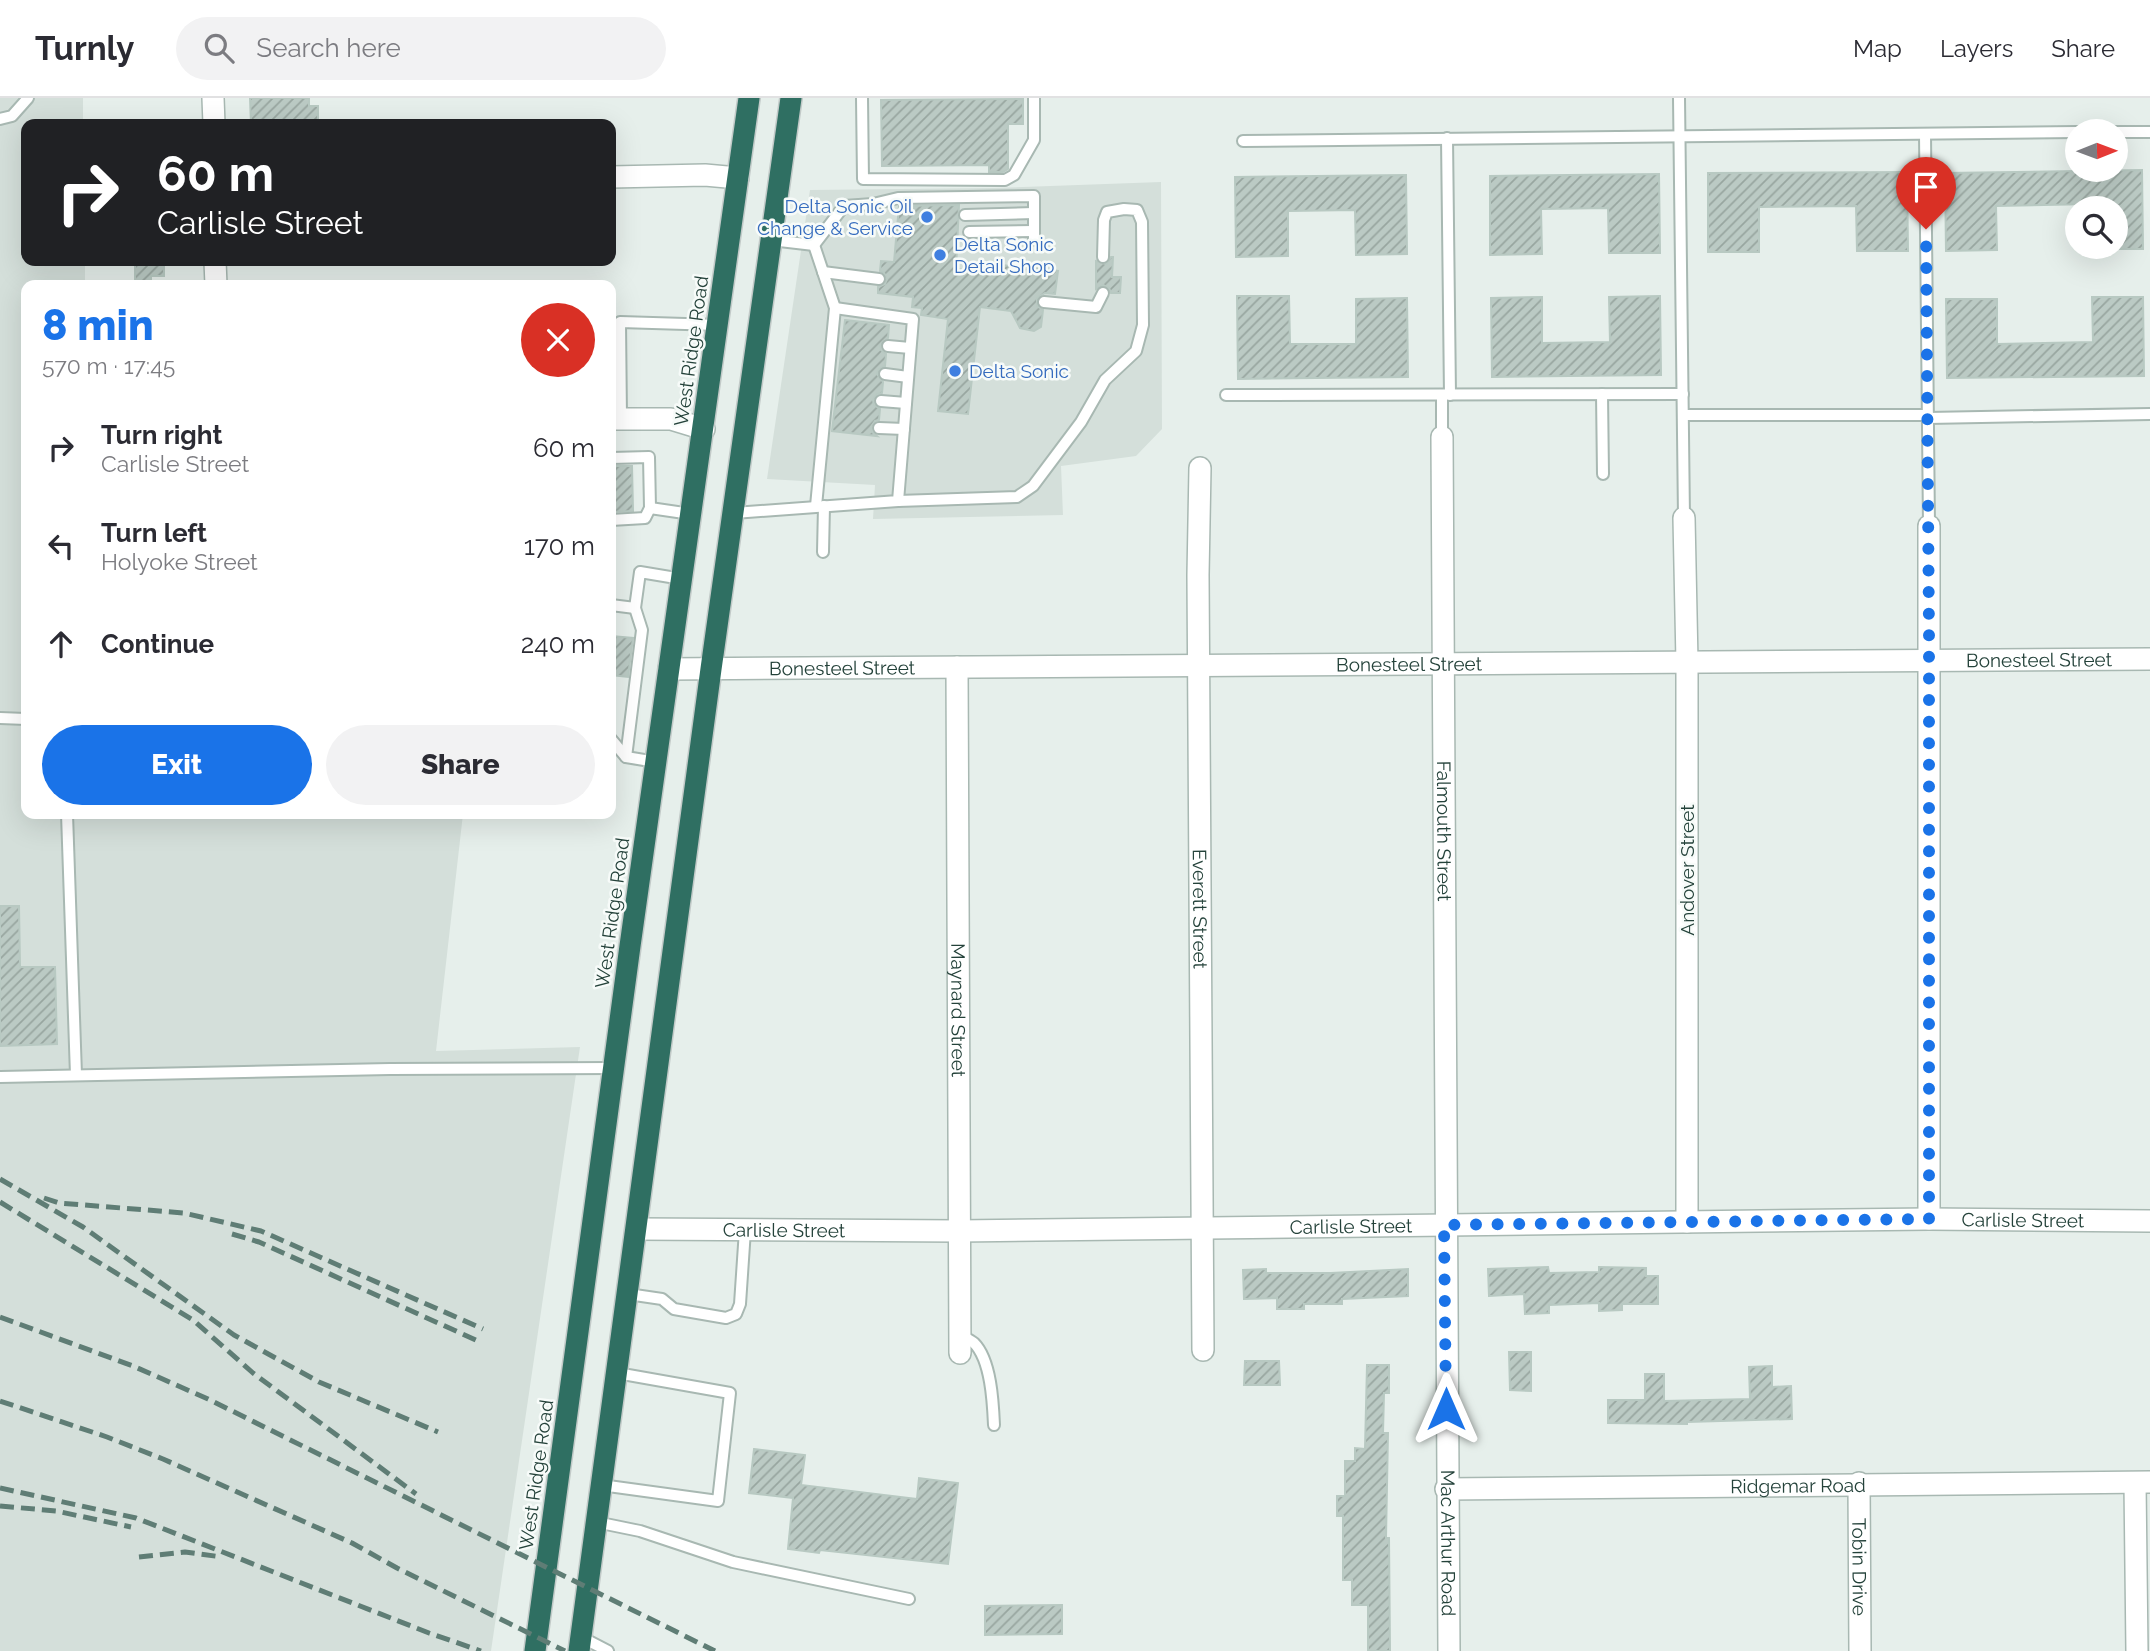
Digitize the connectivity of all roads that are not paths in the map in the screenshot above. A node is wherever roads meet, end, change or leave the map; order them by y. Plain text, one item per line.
1 (28, 98) edge
2 (213, 98) edge
3 (749, 98) edge
4 (791, 98) edge
5 (862, 98) edge
6 (1034, 98) edge
7 (1679, 98) edge
8 (0, 119) edge
9 (214, 119) edge
10 (2065, 132) edge
11 (2128, 132) edge
12 (2150, 132) edge
13 (1925, 134) junction
14 (1681, 136) junction
15 (1447, 138) junction
16 (1243, 141) dead end
17 (616, 177) edge
18 (738, 178) junction
19 (1034, 213) junction
20 (965, 215) dead end
21 (969, 232) dead end
22 (771, 240) junction
23 (814, 245) junction
24 (1103, 257) dead end
25 (823, 272) junction
26 (879, 279) dead end
27 (1103, 293) dead end
28 (1044, 302) dead end
29 (835, 308) junction
30 (718, 325) junction
31 (888, 346) dead end
32 (911, 348) junction
33 (885, 374) dead end
34 (908, 377) junction
35 (1602, 394) junction
36 (1683, 394) junction
37 (1226, 395) dead end
38 (1446, 395) junction
39 (881, 401) dead end
40 (906, 403) junction
41 (2150, 414) edge
42 (1683, 415) junction
43 (1928, 417) junction
44 (616, 419) edge
45 (879, 428) dead end
46 (704, 429) junction
47 (904, 429) junction
48 (1442, 437) joint
49 (616, 458) edge
50 (1200, 468) dead end
51 (1603, 474) dead end
52 (898, 501) junction
53 (820, 506) junction
54 (650, 508) junction
55 (734, 513) junction
56 (691, 514) junction
57 (1684, 518) joint
58 (616, 520) edge
59 (1929, 526) joint
60 (823, 552) dead end
61 (682, 579) junction
62 (616, 606) edge
63 (635, 608) junction
64 (2150, 659) edge
65 (1929, 660) junction
66 (1687, 662) junction
67 (1442, 664) junction
68 (1199, 665) junction
69 (957, 667) junction
70 (670, 669) junction
71 (711, 669) junction
72 (0, 718) edge
73 (21, 719) edge
74 (616, 745) edge
75 (626, 757) junction
76 (656, 762) junction
77 (67, 819) edge
78 (613, 1068) junction
79 (76, 1075) junction
80 (0, 1077) edge
81 (1929, 1219) junction
82 (2150, 1221) edge
83 (1687, 1222) junction
84 (1444, 1225) junction
85 (1202, 1227) junction
86 (636, 1229) junction
87 (745, 1230) junction
88 (959, 1231) junction
89 (628, 1294) junction
90 (960, 1344) joint
91 (1203, 1350) dead end
92 (617, 1373) junction
93 (995, 1425) dead end
94 (1859, 1483) junction
95 (2143, 1483) edge
96 (601, 1485) junction
97 (1446, 1489) junction
98 (596, 1522) junction
99 (909, 1599) dead end
100 (580, 1644) edge
101 (535, 1651) edge
102 (608, 1651) edge
103 (1449, 1651) edge
104 (1860, 1651) edge
105 (2137, 1651) edge

1 - 8 lane
2 - 9 street
3 - 18 highway, West Ridge Road
4 - 22 highway
5 - 6 lane
7 - 14 lane
10 - 13 lane
11 - 12 lane
13 - 14 lane
13 - 43 lane
14 - 15 lane
14 - 36 lane
15 - 16 lane
15 - 38 lane
17 - 18 street
18 - 30 highway, West Ridge Road
19 - 20 lane
19 - 21 lane
19 - 23 lane
22 - 23 lane
22 - 55 highway
23 - 25 lane
24 - 52 lane
25 - 26 lane
25 - 29 lane
27 - 28 lane
29 - 32 lane
29 - 53 lane
30 - 44 lane
30 - 46 highway, West Ridge Road
31 - 32 lane
32 - 34 lane
33 - 34 lane
34 - 40 lane
35 - 36 lane
35 - 38 lane
35 - 51 lane
36 - 42 lane
37 - 38 lane
38 - 48 lane
39 - 40 lane
40 - 47 lane
41 - 43 lane
42 - 43 lane
42 - 57 lane
43 - 59 lane
44 - 46 street
45 - 47 lane
46 - 56 highway, West Ridge Road
47 - 52 lane
48 - 67 street, Falmouth Street
49 - 54 lane
50 - 68 street, Everett Street
52 - 53 lane
53 - 55 lane
53 - 60 lane
54 - 56 lane
54 - 58 lane
55 - 71 highway
56 - 61 highway, West Ridge Road
57 - 66 street, Andover Street
59 - 65 street
61 - 63 lane
61 - 70 highway, West Ridge Road
62 - 63 lane
63 - 75 lane
64 - 65 street, Bonesteel Street
65 - 66 street, Bonesteel Street
65 - 81 street
66 - 67 street, Bonesteel Street
66 - 83 street, Andover Street
67 - 68 street, Bonesteel Street
67 - 84 street, Falmouth Street
68 - 69 street, Bonesteel Street
68 - 85 street, Everett Street
69 - 71 street, Bonesteel Street
69 - 88 street, Maynard Street
70 - 71 street, Bonesteel Street
70 - 76 highway, West Ridge Road
71 - 86 highway
72 - 73 lane
74 - 75 lane
75 - 76 lane
76 - 78 highway, West Ridge Road
77 - 79 lane
78 - 79 lane
78 - 101 highway, West Ridge Road
79 - 80 lane
81 - 82 street, Carlisle Street
81 - 83 street, Carlisle Street
83 - 84 street, Carlisle Street
84 - 85 street, Carlisle Street
84 - 97 street, Mac Arthur Road
85 - 88 street, Carlisle Street
85 - 91 street, Everett Street
86 - 87 street, Carlisle Street
86 - 89 highway
87 - 88 street, Carlisle Street
87 - 89 lane
88 - 90 street, Maynard Street
89 - 92 highway
90 - 93 lane
92 - 96 highway
92 - 96 lane
94 - 95 street, Ridgemar Road
94 - 97 street, Ridgemar Road
94 - 104 street, Tobin Drive
95 - 105 street
96 - 98 highway
97 - 103 street, Mac Arthur Road
98 - 99 lane
98 - 100 highway
100 - 102 lane

